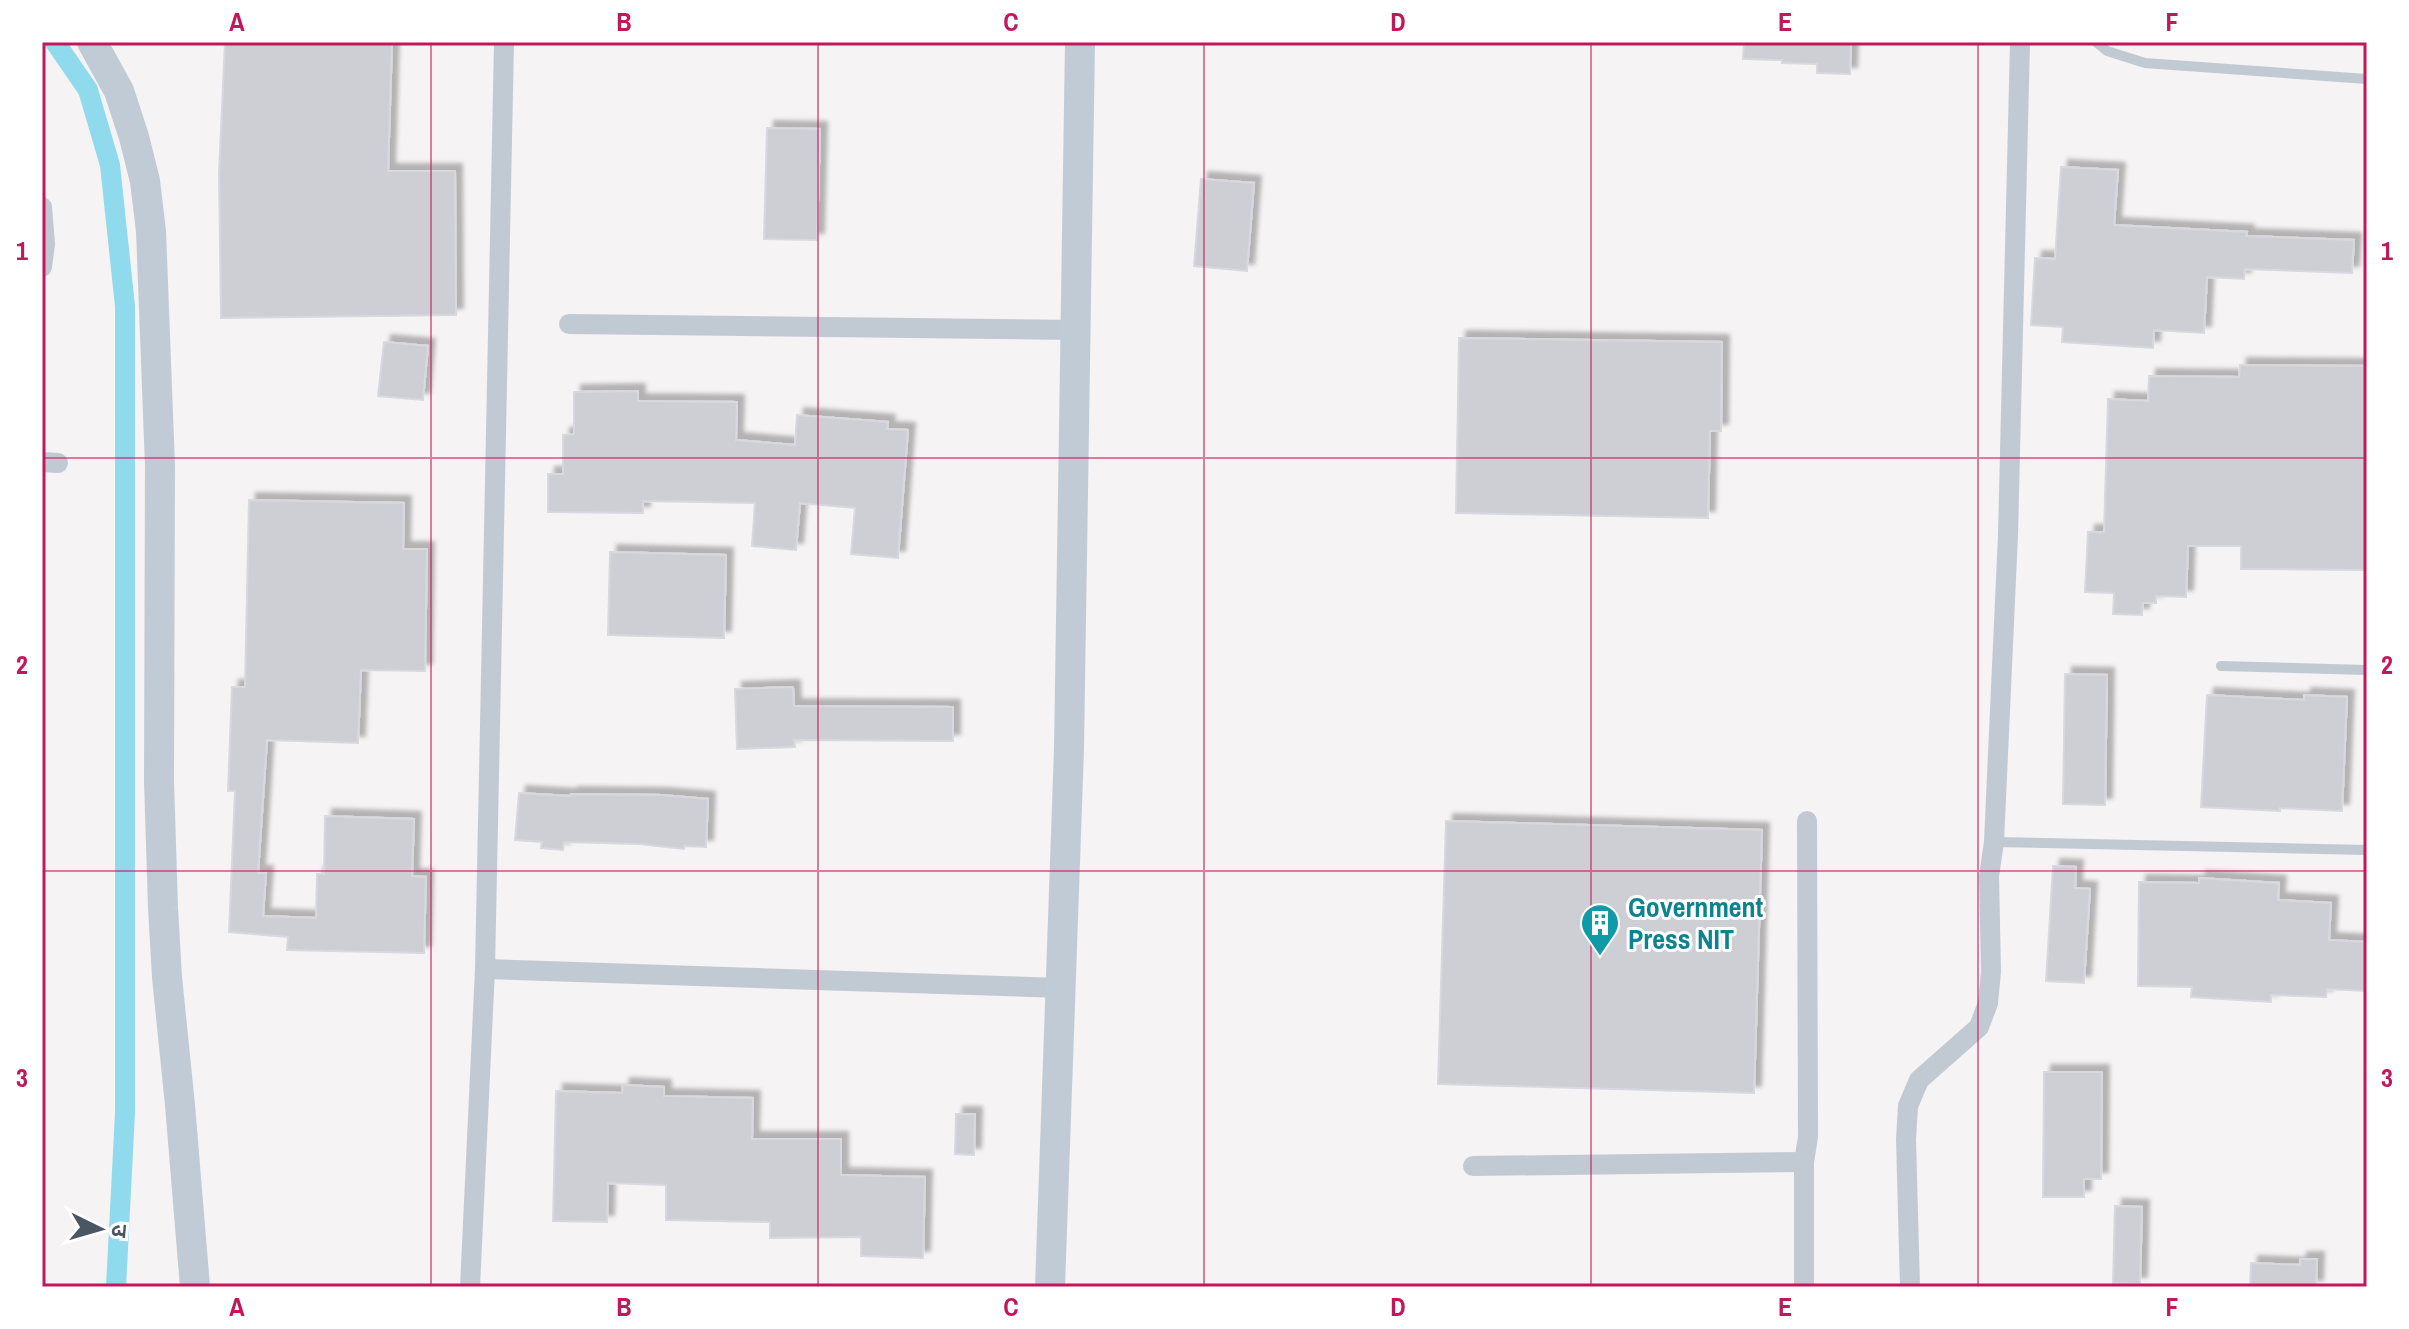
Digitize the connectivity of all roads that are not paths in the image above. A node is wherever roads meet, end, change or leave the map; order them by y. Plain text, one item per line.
1 (92, 42) edge
2 (504, 42) edge
3 (1080, 42) edge
4 (2020, 42) edge
5 (2096, 42) edge
6 (2367, 79) edge
7 (42, 207) edge
8 (42, 267) edge
9 (569, 324) dead end
10 (1075, 330) junction
11 (2221, 666) dead end
12 (2367, 670) edge
13 (1807, 821) dead end
14 (1994, 842) junction
15 (2367, 850) edge
16 (485, 969) junction
17 (1061, 988) junction
18 (1804, 1162) junction
19 (1473, 1166) dead end
20 (195, 1287) edge
21 (470, 1287) edge
22 (1050, 1287) edge
23 (1804, 1287) edge
24 (1910, 1287) edge

1 - 20 street
2 - 16 street
3 - 10 street
4 - 14 street
5 - 6 lane
7 - 8 street
9 - 10 street
10 - 17 street
11 - 12 lane
13 - 18 street
14 - 15 lane
14 - 24 street
16 - 17 street
16 - 21 street
17 - 22 street
18 - 19 street
18 - 23 street

